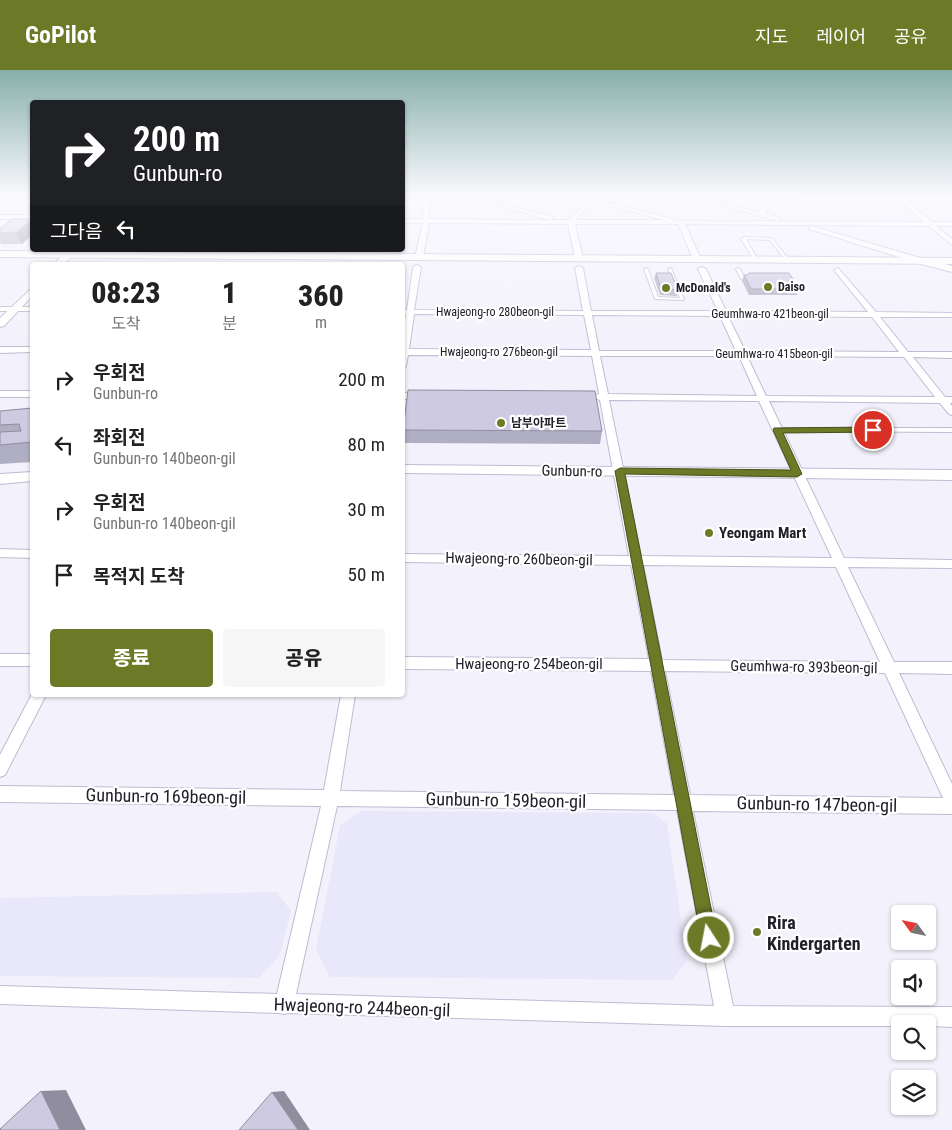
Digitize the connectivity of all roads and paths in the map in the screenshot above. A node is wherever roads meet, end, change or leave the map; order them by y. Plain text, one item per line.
1 (422, 244) edge
2 (575, 244) edge
3 (690, 244) edge
4 (746, 244) edge
5 (775, 244) edge
6 (866, 244) edge
7 (265, 253) edge
8 (0, 254) edge
9 (65, 258) edge
10 (756, 260) junction
11 (787, 260) junction
12 (921, 261) junction
13 (169, 262) edge
14 (418, 262) junction
15 (0, 263) edge
16 (579, 263) junction
17 (699, 264) junction
18 (405, 265) edge
19 (951, 265) edge
20 (646, 269) junction
21 (670, 269) junction
22 (838, 270) junction
23 (30, 293) edge
24 (0, 309) edge
25 (15, 309) junction
26 (30, 309) edge
27 (407, 312) edge
28 (588, 313) junction
29 (723, 314) junction
30 (875, 315) junction
31 (952, 315) edge
32 (0, 324) edge
33 (405, 339) edge
34 (0, 350) edge
35 (30, 350) edge
36 (405, 352) edge
37 (596, 353) junction
38 (742, 354) junction
39 (908, 355) junction
40 (952, 355) edge
41 (0, 394) edge
42 (30, 394) edge
43 (405, 396) edge
44 (431, 396) edge
45 (586, 397) edge
46 (605, 397) junction
47 (763, 398) junction
48 (947, 400) edge
49 (952, 412) edge
50 (777, 430) junction
51 (952, 430) edge
52 (405, 469) edge
53 (620, 471) junction
54 (797, 474) junction
55 (952, 475) edge
56 (30, 477) edge
57 (0, 479) edge
58 (0, 553) edge
59 (30, 554) edge
60 (405, 558) edge
61 (636, 561) junction
62 (840, 563) junction
63 (952, 564) edge
64 (0, 660) edge
65 (30, 660) edge
66 (405, 663) edge
67 (656, 665) junction
68 (889, 668) junction
69 (952, 668) edge
70 (38, 697) edge
71 (348, 697) edge
72 (0, 770) edge
73 (0, 794) edge
74 (331, 798) junction
75 (952, 801) edge
76 (682, 802) junction
77 (952, 806) edge
78 (0, 995) edge
79 (284, 1005) junction
80 (724, 1016) junction
81 (952, 1017) edge

1 - 14 street
2 - 16 street
3 - 17 street
4 - 10 lane
5 - 11 lane
6 - 12 street
7 - 9 main road
7 - 14 main road
8 - 9 main road
9 - 13 main road
9 - 15 main road
10 - 11 main road
10 - 17 main road
11 - 12 main road
12 - 19 main road
14 - 16 main road
14 - 18 main road
14 - 27 street
16 - 17 main road
16 - 20 main road
16 - 28 street
17 - 21 main road
17 - 22 main road
17 - 29 street
19 - 22 main road
20 - 21 main road
20 - 21 lane
22 - 30 street
23 - 25 street
24 - 25 street
25 - 26 street
25 - 32 street
27 - 28 street, Hwajeong-ro 280beon-gil
27 - 33 street
28 - 29 street, Geumhwa-ro 421beon-gil
28 - 37 street
29 - 30 street, Geumhwa-ro 421beon-gil
29 - 38 street
30 - 31 street, Geumhwa-ro 421beon-gil
30 - 39 street
34 - 35 street
36 - 37 street, Hwajeong-ro 276beon-gil
37 - 38 street, Geumhwa-ro 415beon-gil
37 - 46 street
38 - 39 street, Geumhwa-ro 415beon-gil
38 - 47 street
39 - 40 street, Geumhwa-ro 415beon-gil
39 - 48 street
41 - 42 street
43 - 44 street
45 - 46 street
46 - 47 street
46 - 53 street
47 - 48 street
47 - 50 street
48 - 49 street
50 - 51 lane
50 - 54 street
52 - 53 street, Gunbun-ro
53 - 54 street, Gunbun-ro
53 - 61 street
54 - 55 street, Gunbun-ro
54 - 62 street
56 - 57 street
58 - 59 street
60 - 61 street, Hwajeong-ro 260beon-gil
61 - 62 street
61 - 67 street
62 - 63 street
62 - 68 street
64 - 65 street
66 - 67 street, Hwajeong-ro 254beon-gil
67 - 68 street, Geumhwa-ro 393beon-gil
67 - 76 street
68 - 69 street, Geumhwa-ro 393beon-gil
68 - 75 street
70 - 72 street
71 - 74 street
73 - 74 street, Gunbun-ro 169beon-gil
74 - 76 street, Gunbun-ro 159beon-gil
74 - 79 street
76 - 77 street, Gunbun-ro 147beon-gil
76 - 80 street
78 - 79 street, Hwajeong-ro 244beon-gil
79 - 80 street, Hwajeong-ro 244beon-gil
80 - 81 street, Hwajeong-ro 244beon-gil

